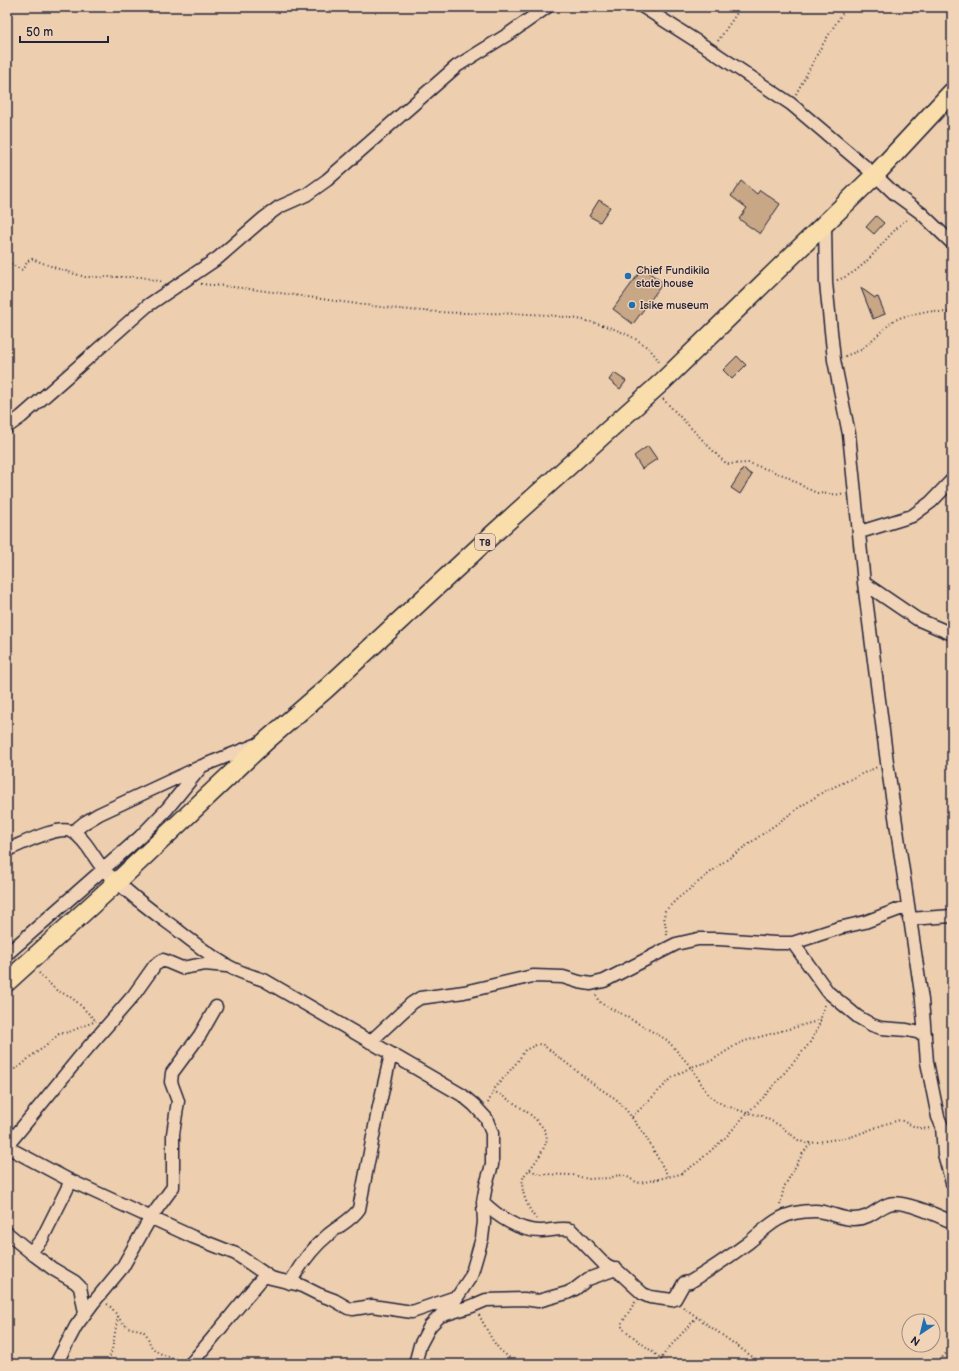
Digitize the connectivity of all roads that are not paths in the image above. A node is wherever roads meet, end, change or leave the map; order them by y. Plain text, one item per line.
1 (547, 7) edge
2 (643, 7) edge
3 (952, 92) edge
4 (876, 175) junction
5 (825, 225) junction
6 (952, 243) edge
7 (7, 427) edge
8 (952, 480) edge
9 (860, 532) junction
10 (864, 583) junction
11 (952, 634) edge
12 (266, 741) junction
13 (202, 766) junction
14 (73, 832) junction
15 (7, 850) edge
16 (103, 869) junction
17 (117, 882) junction
18 (908, 906) junction
19 (952, 916) edge
20 (909, 919) junction
21 (793, 943) junction
22 (7, 954) edge
23 (230, 967) junction
24 (7, 982) edge
25 (216, 1007) dead end
26 (925, 1034) junction
27 (370, 1042) junction
28 (392, 1054) junction
29 (7, 1146) edge
30 (72, 1181) junction
31 (952, 1183) edge
32 (483, 1202) junction
33 (151, 1217) junction
34 (952, 1222) edge
35 (7, 1233) edge
36 (30, 1252) junction
37 (616, 1270) junction
38 (265, 1275) junction
39 (290, 1283) junction
40 (456, 1297) junction
41 (86, 1313) junction
42 (439, 1316) junction
43 (414, 1363) edge
44 (56, 1364) edge
45 (191, 1364) edge

1 - 7 street
2 - 4 street
3 - 4 highway, T8
4 - 5 highway, T8
4 - 6 street
5 - 9 street
5 - 12 highway, T8
8 - 9 street
9 - 10 street
10 - 11 street
10 - 18 street
12 - 13 street
12 - 17 highway, T8
13 - 14 street
13 - 16 street
14 - 15 street
14 - 16 street
16 - 17 street
16 - 22 street
17 - 23 street
17 - 24 highway, T8
18 - 20 street
18 - 21 street
19 - 20 street
20 - 26 street
21 - 26 street
21 - 27 street
23 - 27 street
23 - 29 street
25 - 33 street
26 - 31 street
27 - 28 street
28 - 32 street
28 - 39 street
29 - 30 street
30 - 33 street
30 - 36 street
32 - 37 street
32 - 40 street
33 - 38 street
33 - 41 street
34 - 37 street
35 - 36 street
36 - 41 street
37 - 42 street
38 - 39 street
38 - 45 street
39 - 40 street
40 - 42 street
41 - 44 street
42 - 43 street

